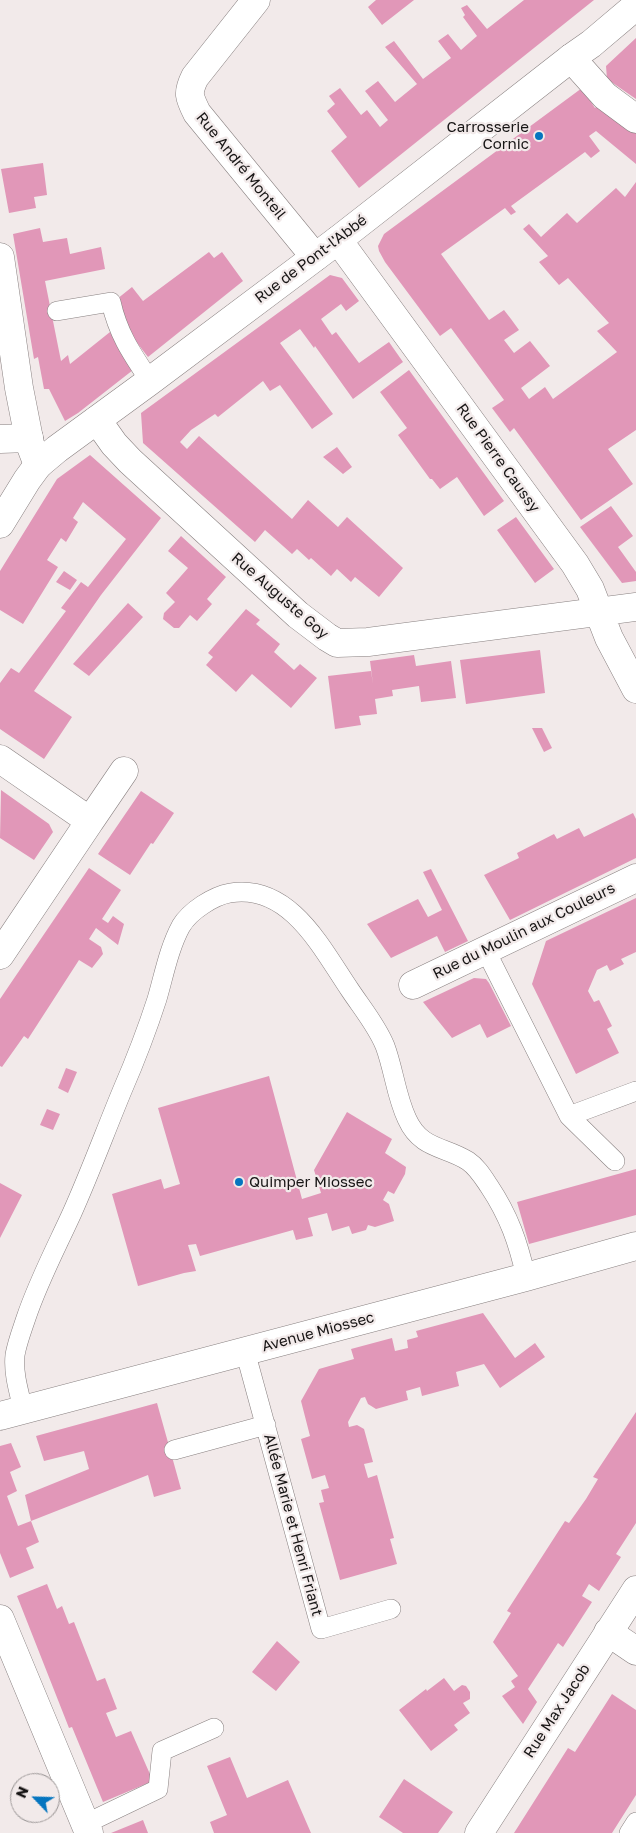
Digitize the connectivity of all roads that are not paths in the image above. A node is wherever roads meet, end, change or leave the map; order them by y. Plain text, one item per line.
1 (256, 0) edge
2 (636, 6) edge
3 (571, 58) junction
4 (636, 119) edge
5 (338, 240) junction
6 (0, 257) edge
7 (315, 257) junction
8 (57, 311) dead end
9 (150, 381) junction
10 (97, 420) junction
11 (28, 438) junction
12 (0, 439) edge
13 (38, 465) junction
14 (0, 524) edge
15 (636, 607) edge
16 (598, 612) junction
17 (636, 689) edge
18 (0, 759) edge
19 (124, 771) dead end
20 (90, 821) junction
21 (636, 878) edge
22 (486, 951) junction
23 (0, 956) edge
24 (413, 985) dead end
25 (636, 1090) edge
26 (569, 1116) junction
27 (615, 1161) dead end
28 (636, 1246) edge
29 (526, 1277) junction
30 (245, 1351) junction
31 (12, 1412) edge
32 (266, 1425) junction
33 (174, 1450) dead end
34 (636, 1590) edge
35 (390, 1609) dead end
36 (0, 1618) edge
37 (608, 1632) junction
38 (636, 1651) edge
39 (214, 1728) dead end
40 (636, 1822) edge
41 (87, 1829) edge
42 (479, 1833) edge
43 (629, 1833) edge

1 - 7 street, Rue André Monteil
2 - 3 street, Rue de Pont-l'Abbé
3 - 4 street
3 - 5 street, Rue de Pont-l'Abbé
5 - 7 street, Rue de Pont-l'Abbé
5 - 16 street, Rue Pierre Caussy
6 - 11 street
7 - 9 street, Rue de Pont-l'Abbé
8 - 9 lane
9 - 10 street, Rue de Pont-l'Abbé
10 - 13 street, Rue de Pont-l'Abbé
10 - 16 street, Rue Auguste Goy
11 - 12 street
11 - 13 street
13 - 14 street, Rue de Pont-l'Abbé
15 - 16 street, Rue Auguste Goy
16 - 17 street, Rue Pierre Caussy
18 - 20 street
19 - 20 street
20 - 23 street
21 - 22 street, Rue du Moulin aux Couleurs
22 - 24 street, Rue du Moulin aux Couleurs
22 - 26 lane
25 - 26 lane
26 - 27 lane
28 - 29 street, Avenue Miossec
29 - 30 street, Avenue Miossec
29 - 31 lane
30 - 31 street, Avenue Miossec
30 - 32 lane, Allée Marie et Henri Friant
32 - 33 lane
32 - 35 lane, Allée Marie et Henri Friant
34 - 37 street, Rue Max Jacob
36 - 41 street
37 - 38 street
37 - 42 street, Rue Max Jacob
39 - 41 lane
40 - 43 lane

